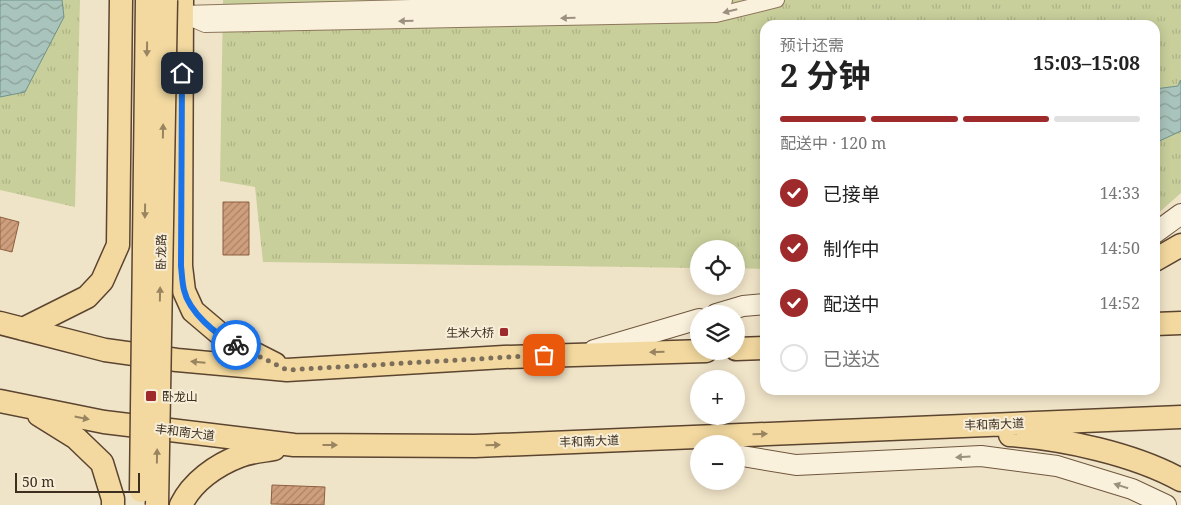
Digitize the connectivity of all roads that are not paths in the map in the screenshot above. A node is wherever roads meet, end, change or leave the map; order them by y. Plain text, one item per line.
1 (121, 0) edge
2 (147, 0) edge
3 (166, 0) edge
4 (723, 0) edge
5 (778, 0) edge
6 (182, 8) edge
7 (1181, 214) edge
8 (1160, 229) edge
9 (1181, 245) edge
10 (1160, 257) edge
11 (760, 304) edge
12 (745, 306) edge
13 (690, 322) edge
14 (0, 323) edge
15 (1181, 323) edge
16 (1160, 324) edge
17 (23, 329) junction
18 (760, 348) edge
19 (745, 349) edge
20 (690, 351) edge
21 (583, 354) junction
22 (287, 370) junction
23 (0, 401) edge
24 (25, 407) junction
25 (1181, 417) edge
26 (910, 428) junction
27 (647, 439) junction
28 (294, 445) junction
29 (690, 446) edge
30 (745, 456) edge
31 (1181, 480) edge
32 (113, 505) edge
33 (141, 505) edge
34 (157, 505) edge
35 (181, 505) edge
36 (1166, 505) edge

1 - 17 main road
2 -> 33 main road, 卧龙路, bridge
34 -> 3 main road, 卧龙路, bridge
4 - 6 street
5 -> 6 street
6 - 22 main road, 卧龙路
7 - 8 main road
9 - 10 main road
11 - 12 main road
13 - 21 main road
14 - 17 main road
15 - 16 main road
22 -> 17 main road
18 - 19 main road
20 -> 21 main road
21 - 22 main road
23 - 24 main road, 丰和南大道
24 -> 28 main road, 丰和南大道
24 - 32 main road
25 - 26 main road, 丰和南大道
27 -> 26 main road, 丰和南大道
26 - 31 main road
28 -> 27 main road, 丰和南大道
27 - 29 main road
28 - 35 main road
36 -> 30 main road

